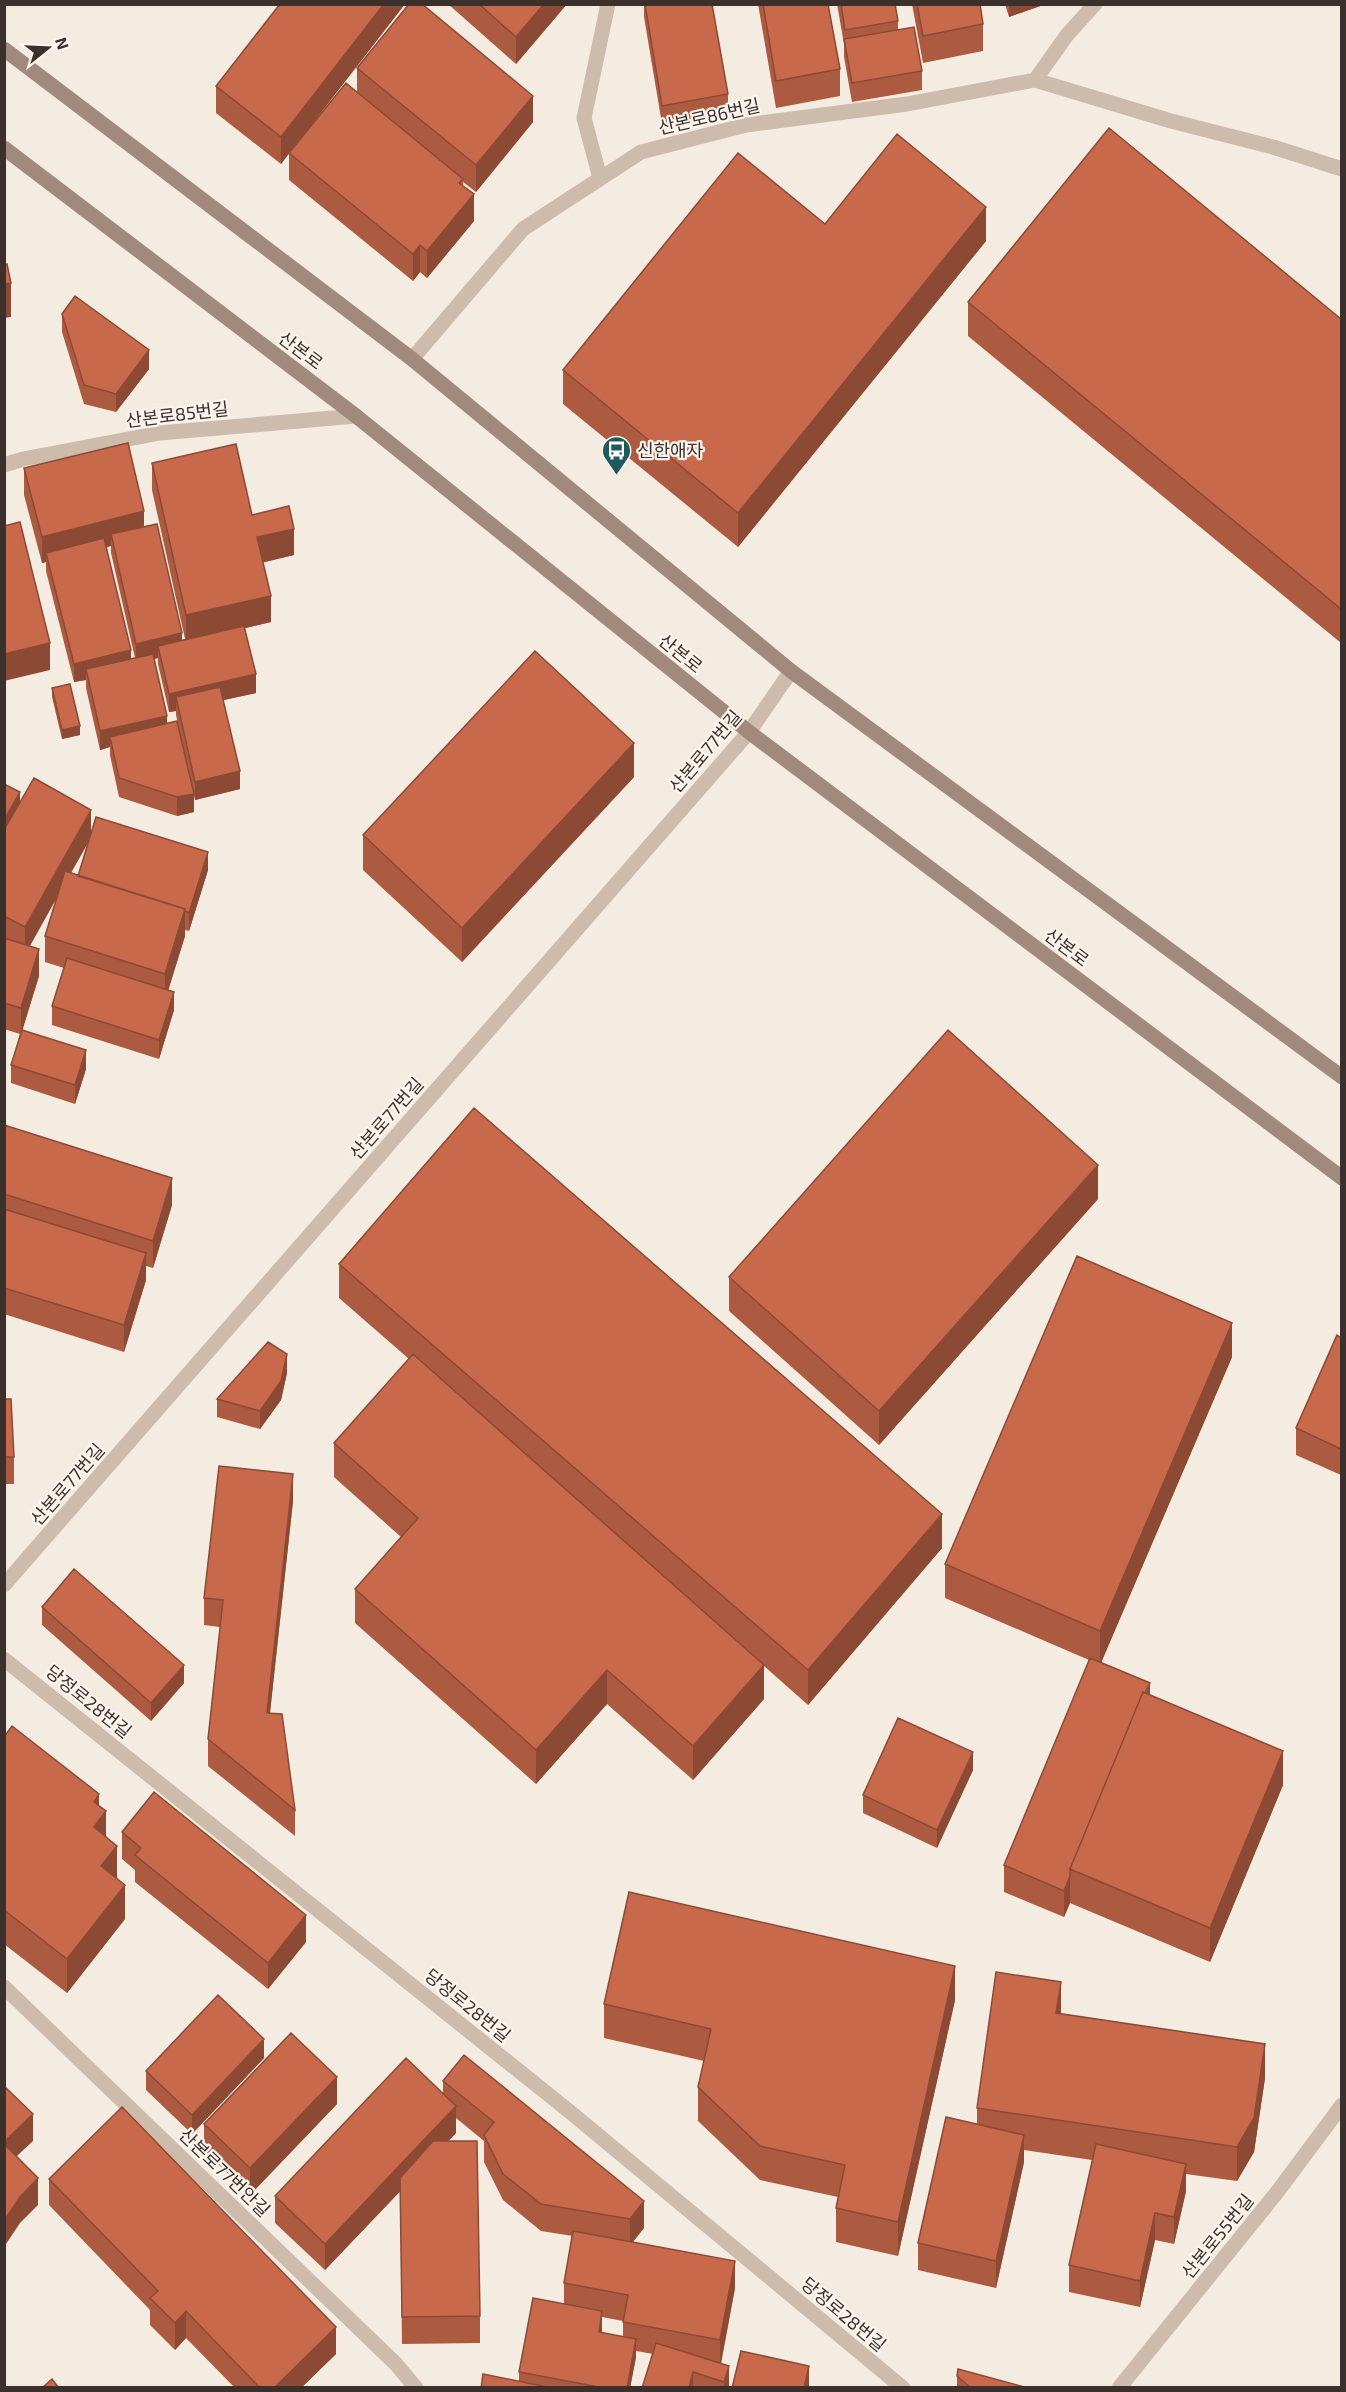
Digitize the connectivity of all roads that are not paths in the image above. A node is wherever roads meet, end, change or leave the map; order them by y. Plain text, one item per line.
1 (608, 4) edge
2 (1095, 4) edge
3 (4, 49) edge
4 (1035, 80) junction
5 (4, 148) edge
6 (1341, 169) edge
7 (600, 178) junction
8 (412, 359) junction
9 (356, 416) junction
10 (4, 465) edge
11 (791, 671) junction
12 (749, 732) junction
13 (1341, 1077) edge
14 (1341, 1178) edge
15 (4, 1585) edge
16 (4, 1659) edge
17 (4, 1987) edge
18 (1341, 2105) edge
19 (416, 2388) edge
20 (903, 2388) edge
21 (1119, 2388) edge

1 - 7 street
2 - 4 street
3 - 8 street
4 - 6 street
4 - 7 street, 산본로86번길
5 - 9 street, 산본로
7 - 8 street, 산본로86번길
8 - 11 street
9 - 10 street, 산본로85번길
9 - 12 street, 산본로
11 - 12 street, 산본로77번길
11 - 13 street
12 - 14 street, 산본로
12 - 15 street, 산본로77번길
16 - 20 street, 당정로28번길
17 - 19 street, 산본로77번안길
18 - 21 street, 산본로55번길

